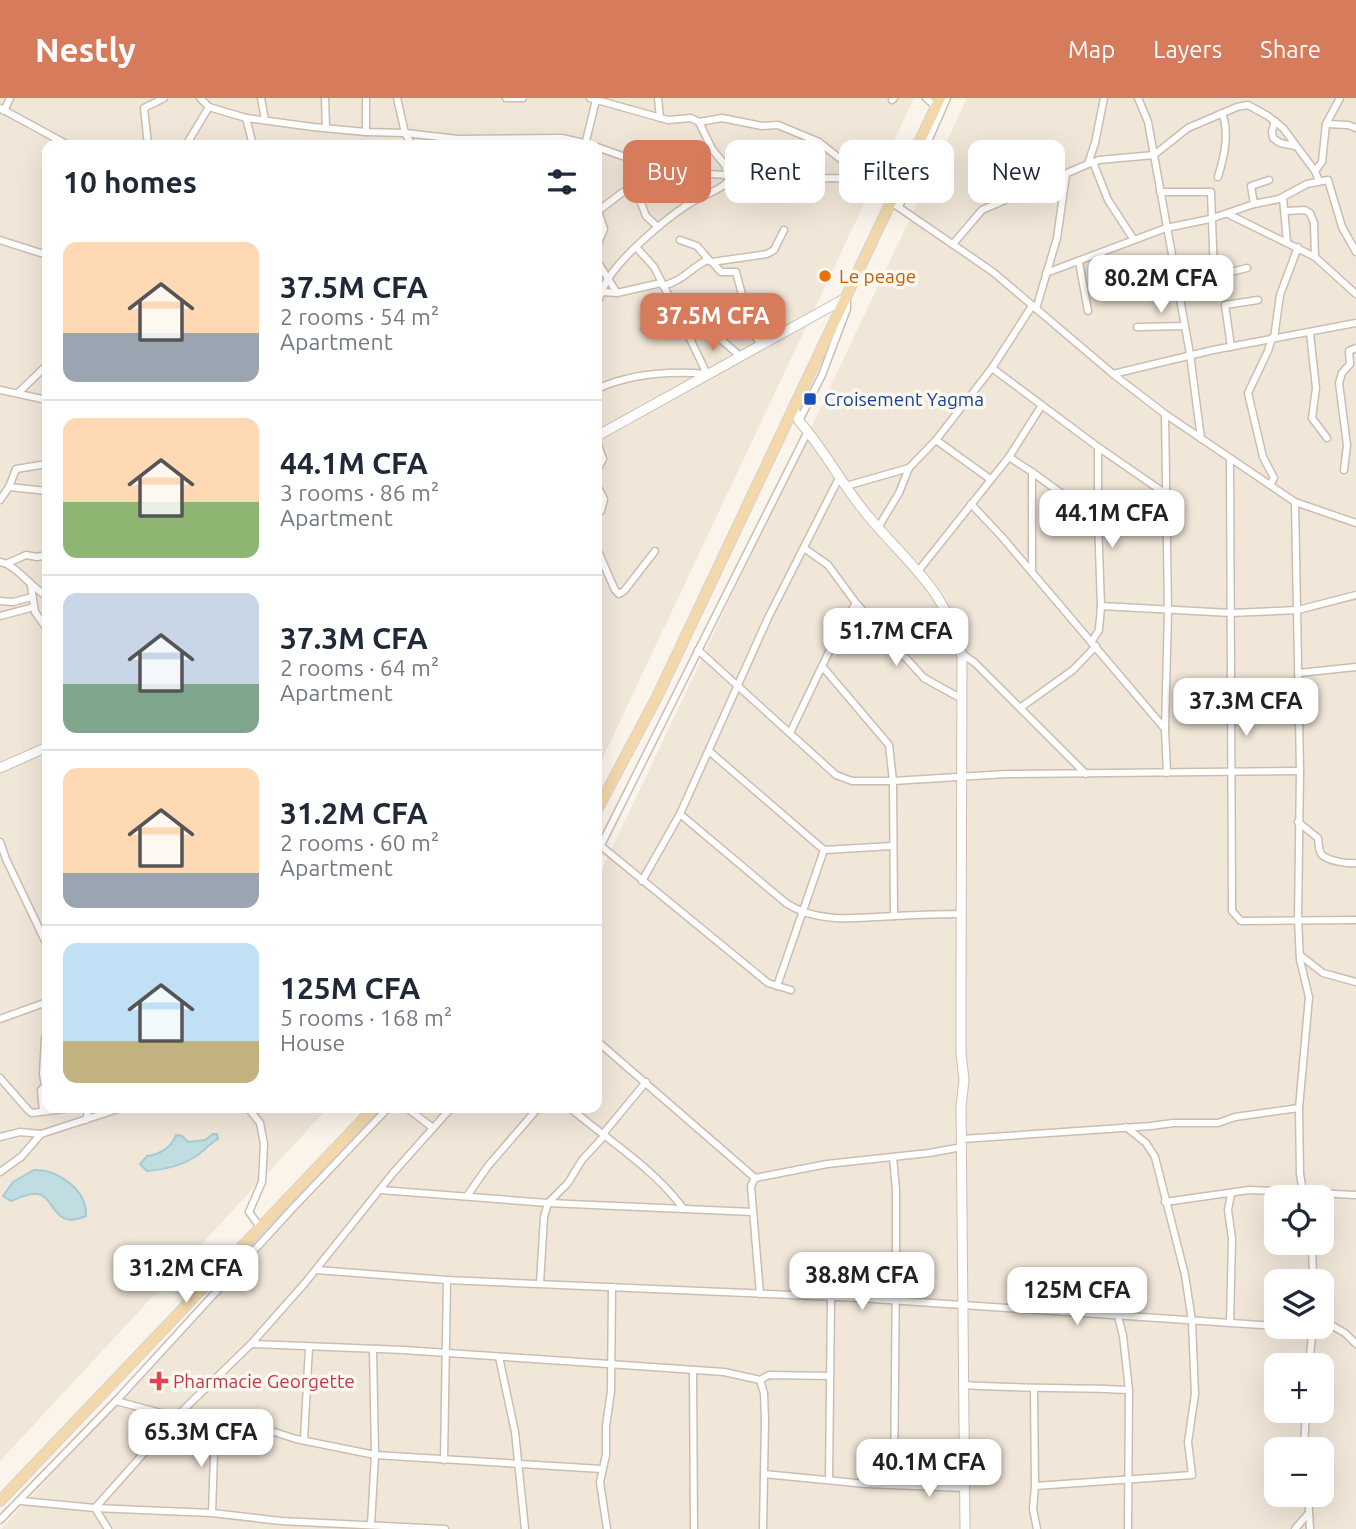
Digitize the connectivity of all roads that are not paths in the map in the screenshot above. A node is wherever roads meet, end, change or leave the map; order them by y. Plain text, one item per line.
1 (10, 98) edge
2 (164, 98) edge
3 (200, 98) edge
4 (261, 98) edge
5 (325, 98) edge
6 (366, 98) edge
7 (397, 98) edge
8 (506, 98) edge
9 (523, 98) edge
10 (657, 98) edge
11 (926, 98) edge
12 (947, 98) edge
13 (1104, 98) edge
14 (1138, 98) edge
15 (1340, 98) edge
16 (593, 99) edge
17 (609, 100) edge
18 (938, 103) edge
19 (209, 107) junction
20 (2, 109) edge
21 (1222, 113) junction
22 (246, 118) junction
23 (660, 118) junction
24 (265, 120) junction
25 (1275, 121) junction
26 (699, 122) junction
27 (1326, 124) junction
28 (326, 128) junction
29 (1356, 128) edge
30 (366, 132) junction
31 (405, 133) junction
32 (59, 140) edge
33 (147, 140) edge
34 (189, 140) edge
35 (252, 140) edge
36 (409, 140) edge
37 (452, 140) edge
38 (514, 140) edge
39 (570, 140) edge
40 (588, 140) edge
41 (921, 140) edge
42 (1295, 146) junction
43 (602, 149) edge
44 (1154, 155) junction
45 (623, 156) edge
46 (839, 158) edge
47 (1091, 163) junction
48 (725, 165) edge
49 (1315, 171) junction
50 (1066, 175) junction
51 (1217, 177) dead end
52 (1269, 180) dead end
53 (1319, 181) junction
54 (725, 184) edge
55 (623, 192) edge
56 (1160, 192) junction
57 (1283, 198) junction
58 (641, 203) edge
59 (1254, 204) junction
60 (895, 205) junction
61 (602, 208) edge
62 (1286, 211) junction
63 (1228, 214) junction
64 (1210, 219) junction
65 (658, 227) junction
66 (1167, 228) junction
67 (783, 230) dead end
68 (0, 240) edge
69 (680, 240) dead end
70 (1134, 240) junction
71 (1287, 242) junction
72 (953, 244) junction
73 (636, 247) junction
74 (1298, 247) junction
75 (1356, 252) edge
76 (42, 253) edge
77 (1101, 253) junction
78 (1315, 257) junction
79 (710, 261) junction
80 (1079, 262) junction
81 (1174, 268) junction
82 (1247, 268) dead end
83 (602, 269) edge
84 (1046, 273) junction
85 (608, 278) junction
86 (662, 284) junction
87 (602, 289) edge
88 (602, 293) edge
89 (617, 293) junction
90 (1356, 294) edge
91 (844, 299) junction
92 (1258, 300) dead end
93 (1034, 307) junction
94 (1088, 311) dead end
95 (680, 318) junction
96 (1356, 323) edge
97 (1185, 326) junction
98 (1137, 327) dead end
99 (644, 329) dead end
100 (1310, 333) junction
101 (1273, 338) junction
102 (760, 344) junction
103 (1231, 347) junction
104 (1356, 348) edge
105 (1190, 354) junction
106 (740, 356) junction
107 (992, 368) junction
108 (42, 370) edge
109 (1113, 373) junction
110 (707, 374) junction
111 (602, 388) edge
112 (0, 390) edge
113 (18, 393) junction
114 (42, 399) edge
115 (1042, 405) junction
116 (793, 407) junction
117 (1165, 414) junction
118 (799, 421) junction
119 (602, 433) edge
120 (807, 433) junction
121 (1327, 438) dead end
122 (1201, 439) junction
123 (936, 440) junction
124 (1098, 447) junction
125 (1009, 457) junction
126 (1230, 458) junction
127 (42, 465) edge
128 (909, 468) junction
129 (1344, 470) dead end
130 (1032, 472) junction
131 (839, 478) junction
132 (990, 479) junction
133 (1270, 485) junction
134 (846, 486) junction
135 (9, 487) junction
136 (42, 490) edge
137 (1166, 494) junction
138 (0, 500) edge
139 (1295, 502) junction
140 (971, 504) junction
141 (1098, 520) junction
142 (1356, 523) edge
143 (879, 526) junction
144 (804, 548) junction
145 (655, 551) dead end
146 (42, 556) edge
147 (602, 561) edge
148 (4, 562) edge
149 (919, 570) junction
150 (1032, 570) junction
151 (31, 586) junction
152 (42, 593) edge
153 (1356, 595) edge
154 (32, 597) junction
155 (0, 601) edge
156 (856, 603) junction
157 (1101, 606) junction
158 (34, 607) junction
159 (1298, 610) junction
160 (1168, 611) junction
161 (1231, 613) junction
162 (0, 617) edge
163 (42, 620) edge
164 (1094, 644) junction
165 (698, 650) junction
166 (961, 653) junction
167 (822, 666) junction
168 (1356, 667) edge
169 (1299, 673) junction
170 (738, 685) junction
171 (962, 699) junction
172 (1020, 708) junction
173 (1166, 729) junction
174 (790, 733) junction
175 (42, 749) edge
176 (709, 751) junction
177 (0, 768) edge
178 (1233, 771) junction
179 (1300, 771) junction
180 (1167, 773) junction
181 (1086, 774) junction
182 (962, 777) junction
183 (893, 781) junction
184 (602, 800) edge
185 (680, 814) junction
186 (1298, 822) junction
187 (0, 842) edge
188 (602, 843) edge
189 (892, 846) junction
190 (824, 849) junction
191 (602, 851) edge
192 (1356, 863) edge
193 (642, 881) junction
194 (801, 912) junction
195 (961, 914) junction
196 (894, 916) junction
197 (1298, 919) junction
198 (1356, 920) edge
199 (42, 935) edge
200 (1300, 955) junction
201 (1356, 982) edge
202 (777, 986) junction
203 (791, 990) dead end
204 (42, 1004) edge
205 (0, 1019) edge
206 (602, 1045) edge
207 (0, 1078) edge
208 (646, 1082) junction
209 (1299, 1108) junction
210 (42, 1111) edge
211 (64, 1113) edge
212 (88, 1113) edge
213 (105, 1113) edge
214 (252, 1113) edge
215 (369, 1113) edge
216 (383, 1113) edge
217 (414, 1113) edge
218 (446, 1113) edge
219 (534, 1113) edge
220 (576, 1113) edge
221 (86, 1119) junction
222 (65, 1126) junction
223 (1126, 1127) junction
224 (433, 1128) junction
225 (41, 1134) junction
226 (604, 1135) junction
227 (0, 1137) edge
228 (962, 1143) junction
229 (893, 1157) junction
230 (0, 1172) edge
231 (755, 1178) junction
232 (1302, 1185) edge
233 (380, 1190) junction
234 (1264, 1191) edge
235 (1231, 1194) junction
236 (1334, 1195) edge
237 (1356, 1195) edge
238 (467, 1196) junction
239 (1166, 1202) junction
240 (548, 1203) junction
241 (683, 1209) junction
242 (753, 1212) junction
243 (260, 1227) junction
244 (316, 1270) junction
245 (447, 1280) junction
246 (540, 1283) junction
247 (612, 1287) junction
248 (760, 1294) junction
249 (831, 1298) junction
250 (896, 1302) junction
251 (965, 1307) junction
252 (1118, 1316) junction
253 (1192, 1321) junction
254 (1230, 1323) junction
255 (1264, 1325) edge
256 (1334, 1327) edge
257 (251, 1344) junction
258 (1356, 1344) edge
259 (309, 1347) junction
260 (373, 1350) junction
261 (446, 1353) junction
262 (499, 1357) junction
263 (611, 1364) junction
264 (693, 1370) junction
265 (830, 1376) junction
266 (761, 1380) junction
267 (965, 1385) junction
268 (1034, 1389) junction
269 (1129, 1390) junction
270 (116, 1401) junction
271 (176, 1418) junction
272 (215, 1424) junction
273 (304, 1440) junction
274 (375, 1455) junction
275 (444, 1460) junction
276 (519, 1464) junction
277 (602, 1469) junction
278 (764, 1474) junction
279 (829, 1479) junction
280 (1129, 1480) junction
281 (894, 1484) junction
282 (1035, 1486) junction
283 (965, 1488) junction
284 (0, 1500) edge
285 (21, 1501) junction
286 (1308, 1507) edge
287 (95, 1508) junction
288 (212, 1513) junction
289 (1308, 1514) junction
290 (0, 1520) edge
291 (280, 1525) edge
292 (370, 1525) junction
293 (108, 1529) edge
294 (445, 1529) edge
295 (525, 1529) edge
296 (607, 1529) edge
297 (694, 1529) edge
298 (763, 1529) edge
299 (965, 1529) edge
300 (1037, 1529) edge
301 (1128, 1529) edge
302 (1295, 1529) edge
303 (1310, 1529) edge

1 - 20 street
2 - 33 street
3 - 19 street
4 - 24 street
5 - 28 street
6 - 30 street
7 - 31 street
8 - 9 street
10 - 23 street
11 - 18 street
12 - 60 street
13 - 47 street
14 - 44 street
15 - 27 street
16 - 17 street
16 - 40 street
17 - 23 street
18 - 41 main road
19 - 22 street
19 - 34 street
20 - 32 street
21 - 25 street
21 - 44 street
21 - 51 street
22 - 24 street
22 - 35 street
23 - 26 street
24 - 28 street
25 - 42 street
25 - 42 street
26 - 46 street
26 - 48 street
27 - 29 street
27 - 49 street
28 - 30 street
30 - 31 street
31 - 36 street
31 - 37 street
38 - 39 street
42 - 49 street
43 - 45 street
44 - 47 street
44 - 56 street
47 - 50 street
47 - 70 street
49 - 53 street
50 - 72 street
50 - 84 street
52 - 59 street
53 - 57 street
53 - 75 street
54 - 65 street
55 - 61 street
56 - 64 street
56 - 66 street
57 - 59 street
57 - 62 street
58 - 65 street
59 - 63 street
60 - 72 street
60 - 91 main road
62 - 71 street
62 - 78 street
63 - 64 street
63 - 71 street
64 - 66 street
64 - 82 street
65 - 73 street
66 - 70 street
66 - 81 street
67 - 79 street
68 - 76 street
69 - 79 street
70 - 77 street
71 - 74 street
72 - 93 street
73 - 85 street
73 - 86 street
74 - 78 street
74 - 101 street
77 - 80 street
77 - 81 street
78 - 90 street
79 - 86 street
79 - 102 street
80 - 84 street
80 - 94 street
81 - 97 street
83 - 85 street
84 - 93 street
85 - 87 street
85 - 89 street
86 - 89 street
86 - 95 street
88 - 89 street
91 - 102 street
91 - 116 main road
91 - 118 street
92 - 103 street
93 - 107 street
93 - 109 street
95 - 99 street
95 - 106 street
95 - 110 street
96 - 100 street
97 - 98 street
97 - 105 street
100 - 101 street
100 - 121 street
101 - 103 street
101 - 133 street
102 - 106 street
103 - 105 street
104 - 129 street
105 - 109 street
105 - 122 street
106 - 110 street
107 - 115 street
107 - 123 street
108 - 113 street
109 - 117 street
110 - 111 street
110 - 119 street
112 - 113 street
113 - 114 street
115 - 124 street
115 - 125 street
116 - 118 street
116 - 184 main road
117 - 122 street
117 - 137 street
118 - 120 street
120 - 131 street
120 - 165 street
122 - 126 street
123 - 128 street
123 - 132 street
124 - 137 street
124 - 141 street
125 - 130 street
125 - 132 street
126 - 133 street
126 - 161 street
127 - 135 street
128 - 134 street
128 - 143 street
130 - 141 street
130 - 150 street
131 - 134 street
131 - 144 street
132 - 140 street
133 - 139 street
134 - 143 street
135 - 136 street
135 - 138 street
137 - 160 street
139 - 142 street
139 - 159 street
140 - 149 street
140 - 150 street
141 - 157 street
143 - 149 street
144 - 156 street
144 - 170 street
145 - 147 street
146 - 148 street
148 - 151 street
149 - 166 street
150 - 164 street
151 - 152 street
151 - 154 street
153 - 159 street
154 - 155 street
154 - 158 street
156 - 167 street
156 - 171 street
157 - 160 street
157 - 164 street
158 - 162 street
158 - 163 street
159 - 161 street
159 - 169 street
160 - 161 street
160 - 173 street
161 - 178 street
164 - 172 street
164 - 173 street
165 - 170 street
165 - 188 street
166 - 171 street
166 - 172 street
167 - 174 street
167 - 183 street
168 - 169 street
169 - 179 street
170 - 174 street
170 - 176 street
171 - 182 street
172 - 181 street
173 - 180 street
174 - 183 street
175 - 177 street
176 - 185 street
176 - 190 street
178 - 179 street
178 - 180 street
178 - 197 street
179 - 186 street
180 - 181 street
181 - 182 street
182 - 183 street
182 - 195 street
183 - 189 street
185 - 193 street
185 - 194 street
186 - 192 street
186 - 197 street
187 - 199 street
189 - 190 street
189 - 196 street
190 - 194 street
191 - 193 street
193 - 202 street
194 - 196 street
194 - 202 street
195 - 196 street
195 - 228 street
197 - 198 street
197 - 200 street
200 - 201 street
200 - 209 street
202 - 203 street
204 - 205 street
206 - 208 street
207 - 210 street
208 - 226 street
208 - 231 street
209 - 223 street
209 - 232 street
211 - 222 street
212 - 221 street
213 - 221 street
214 - 243 street
215 - 243 main road
216 - 270 street
217 - 224 street
218 - 224 street
219 - 238 street
220 - 226 street
221 - 222 street
222 - 225 street
223 - 228 street
223 - 239 street
224 - 233 street
225 - 227 street
225 - 230 street
226 - 240 street
226 - 241 street
228 - 229 street
228 - 251 street
229 - 231 street
229 - 250 street
231 - 242 street
233 - 238 street
233 - 244 street
234 - 235 street
235 - 239 street
235 - 254 street
236 - 237 street
238 - 240 street
239 - 253 street
240 - 241 street
240 - 246 street
241 - 242 street
242 - 248 street
243 - 284 main road
244 - 245 street
244 - 257 street
245 - 246 street
245 - 261 street
246 - 247 street
247 - 248 street
247 - 263 street
248 - 249 street
249 - 250 street
249 - 265 street
250 - 251 street
250 - 281 street
251 - 252 street
251 - 267 street
252 - 253 street
252 - 269 street
253 - 254 street
253 - 280 street
254 - 255 street
256 - 258 street
257 - 259 street
257 - 271 street
259 - 260 street
259 - 273 street
260 - 261 street
260 - 274 street
261 - 262 street
261 - 275 street
262 - 263 street
262 - 276 street
263 - 264 street
263 - 277 street
264 - 266 street
264 - 297 street
265 - 266 street
265 - 279 street
266 - 278 street
267 - 268 street
267 - 283 street
268 - 269 street
268 - 282 street
269 - 280 street
270 - 271 street
270 - 285 street
271 - 272 street
271 - 287 street
272 - 273 street
272 - 288 street
273 - 274 street
274 - 275 street
274 - 292 street
275 - 276 street
276 - 277 street
276 - 295 street
277 - 296 street
278 - 279 street
278 - 298 street
279 - 281 street
280 - 282 street
280 - 301 street
281 - 283 street
282 - 300 street
283 - 299 street
285 - 287 street
285 - 290 street
286 - 289 street
287 - 288 street
287 - 293 street
288 - 291 street
289 - 302 street
289 - 303 street
291 - 292 street
292 - 294 street

